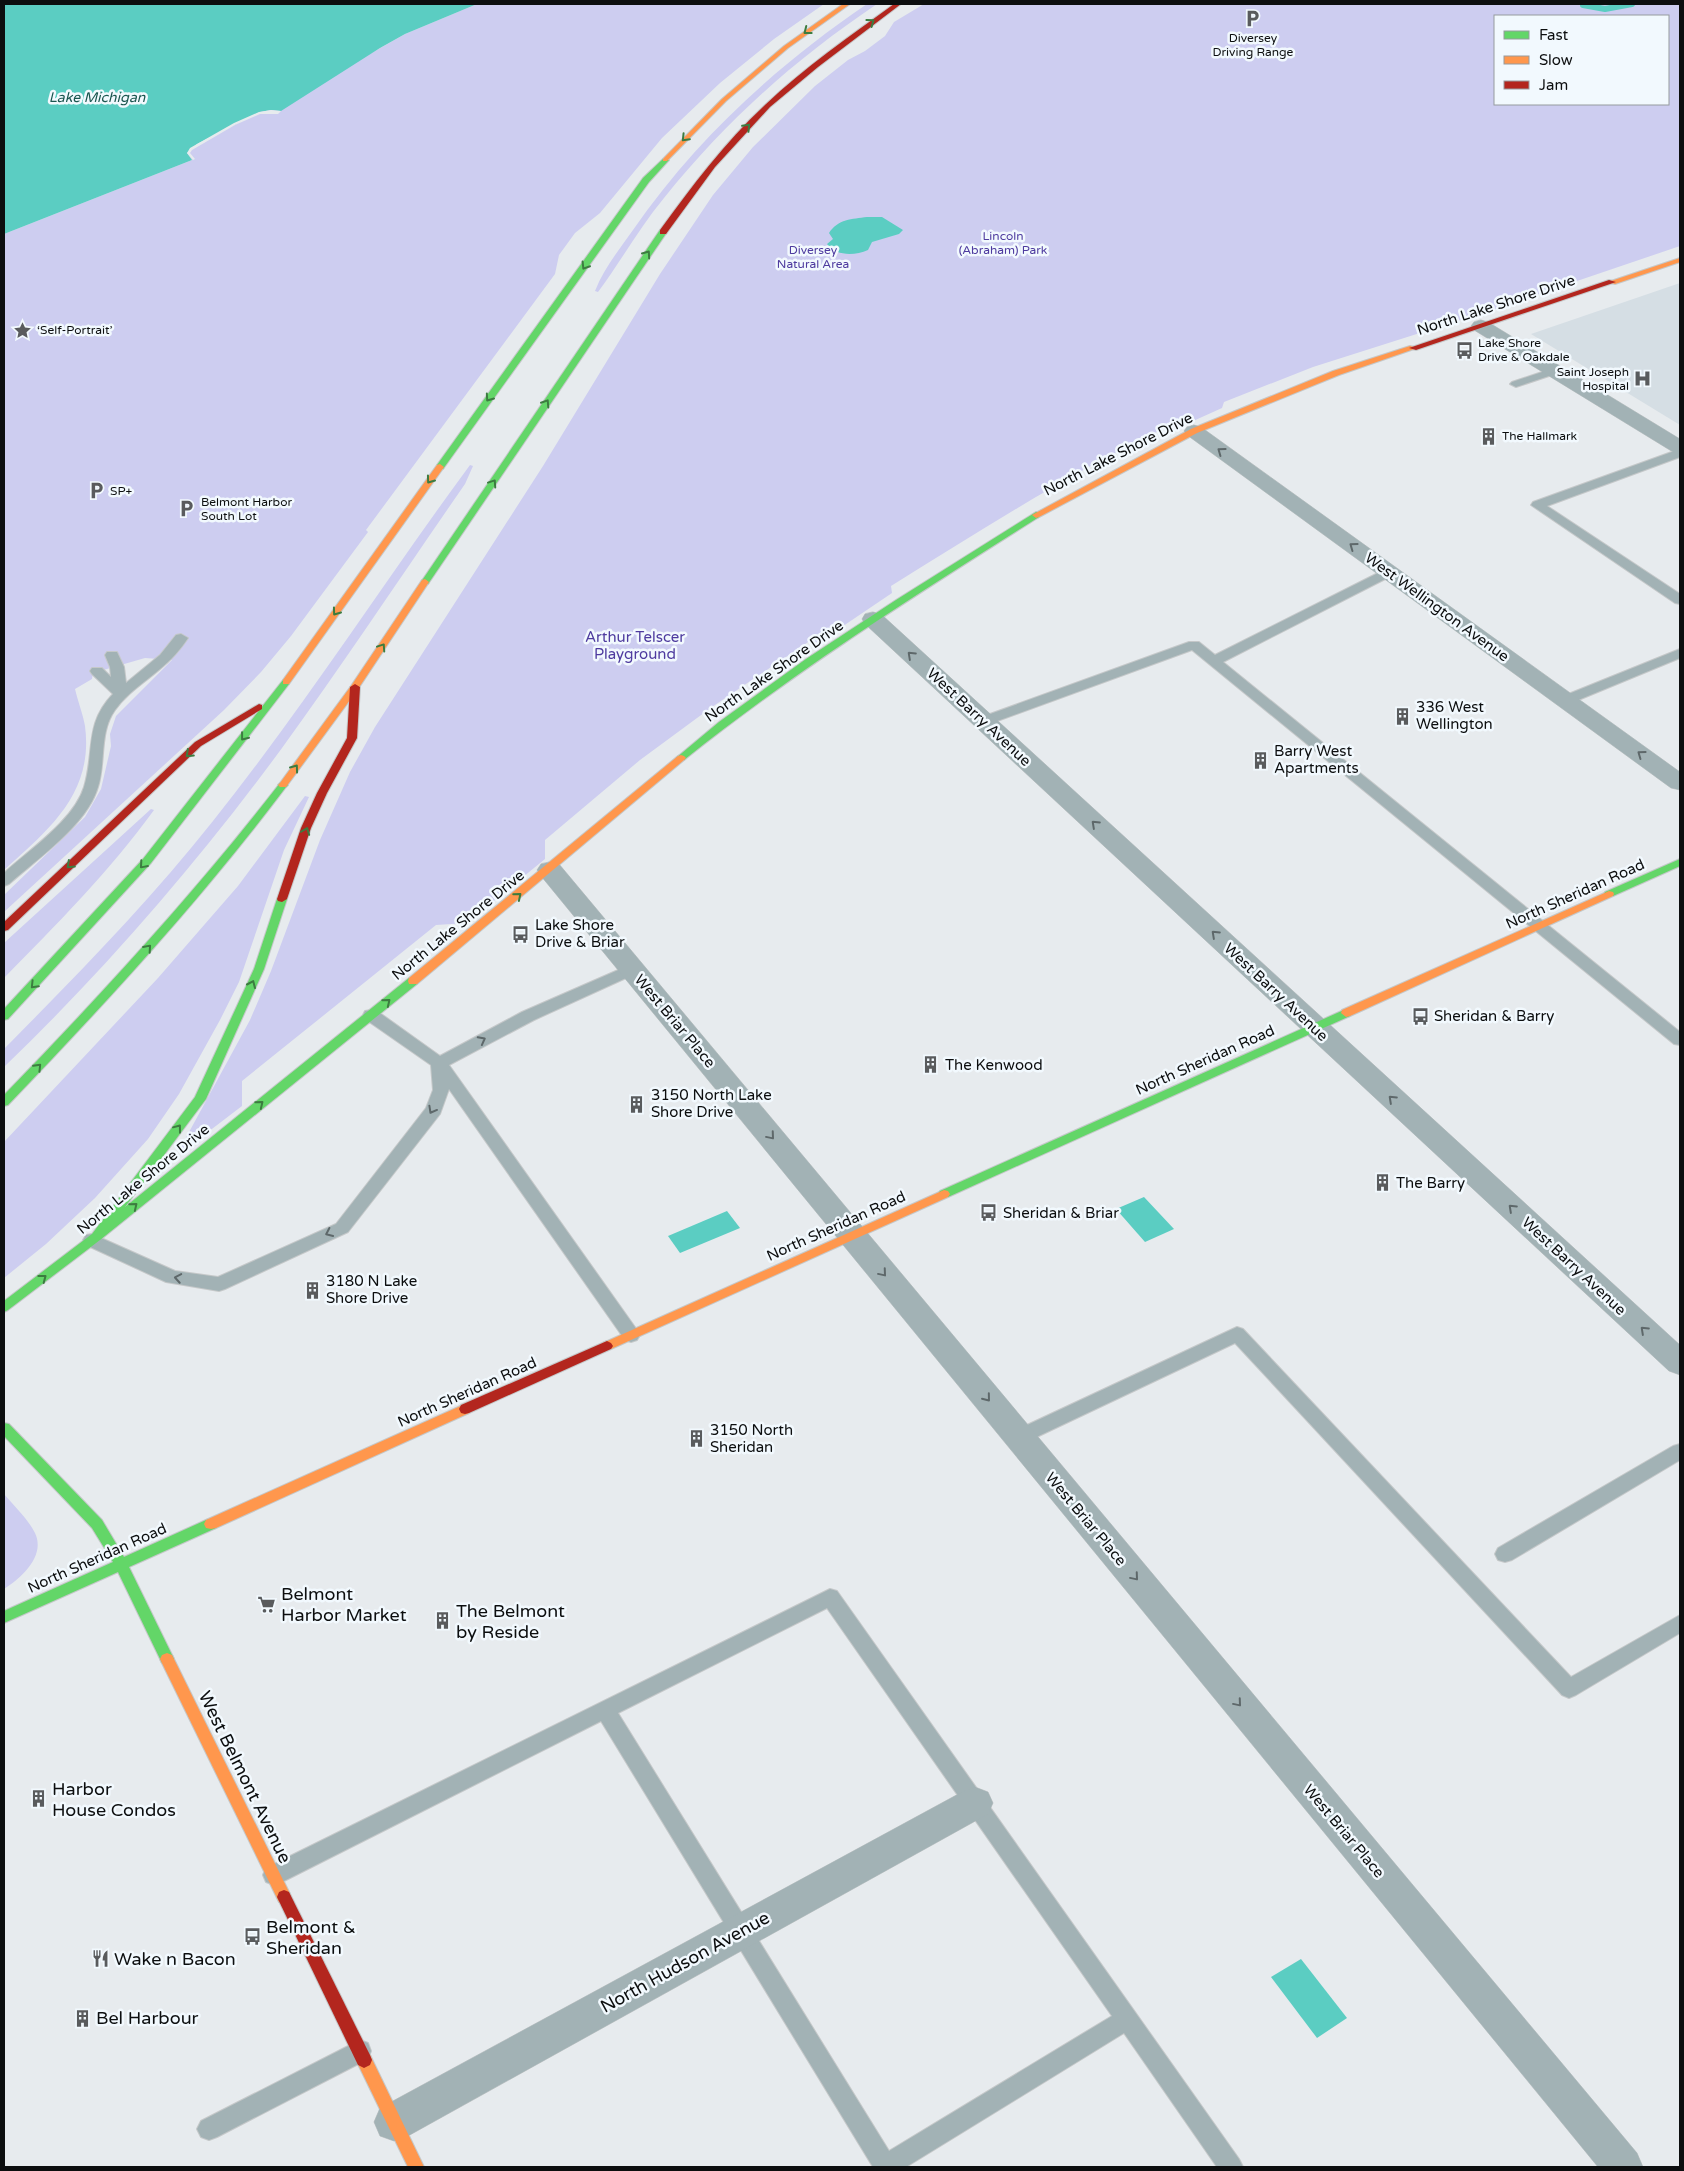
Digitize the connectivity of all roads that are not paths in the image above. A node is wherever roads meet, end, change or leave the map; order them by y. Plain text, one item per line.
1 (847, 4) edge
2 (898, 4) edge
3 (1680, 260) edge
4 (1481, 326) junction
5 (1554, 371) junction
6 (1516, 384) dead end
7 (1194, 431) junction
8 (1680, 448) edge
9 (1680, 453) edge
10 (1388, 572) junction
11 (1680, 600) edge
12 (873, 619) junction
13 (181, 638) dead end
14 (153, 650) dead end
15 (1680, 654) edge
16 (112, 655) dead end
17 (1214, 661) junction
18 (150, 669) junction
19 (97, 670) dead end
20 (355, 687) junction
21 (120, 693) junction
22 (274, 699) junction
23 (1566, 700) junction
24 (984, 721) junction
25 (1680, 783) edge
26 (1680, 862) edge
27 (550, 870) junction
28 (4, 881) edge
29 (1539, 926) junction
30 (4, 928) edge
31 (632, 969) junction
32 (371, 1015) junction
33 (4, 1016) edge
34 (1314, 1027) junction
35 (1680, 1040) edge
36 (439, 1063) junction
37 (4, 1102) edge
38 (852, 1235) junction
39 (94, 1239) junction
40 (4, 1307) edge
41 (631, 1335) junction
42 (1680, 1363) edge
43 (4, 1428) edge
44 (1019, 1438) junction
45 (1680, 1451) edge
46 (1505, 1554) dead end
47 (120, 1564) junction
48 (4, 1617) edge
49 (1680, 1623) edge
50 (604, 1709) junction
51 (975, 1803) junction
52 (274, 1875) junction
53 (740, 1932) junction
54 (1127, 2019) junction
55 (360, 2051) junction
56 (394, 2122) junction
57 (209, 2129) dead end
58 (416, 2167) edge
59 (886, 2167) edge
60 (1231, 2167) edge
61 (1623, 2167) edge

1 -> 22 main road
20 -> 2 main road
3 - 4 main road, North Lake Shore Drive
4 - 5 street
4 - 7 main road, North Lake Shore Drive
5 - 6 lane
5 - 8 street
10 -> 7 street, West Wellington Avenue
7 - 12 main road, North Lake Shore Drive
9 - 11 lane
10 - 17 lane
10 - 23 street, West Wellington Avenue
24 -> 12 street, West Barry Avenue
12 - 27 main road, North Lake Shore Drive
13 - 18 lane
14 - 18 lane
15 - 23 lane
16 - 21 lane
17 - 24 lane
17 - 29 lane
18 - 21 lane
19 - 21 lane
37 -> 20 main road
39 -> 20 main road
21 - 28 lane
22 -> 30 main road
22 -> 33 main road
25 -> 23 street, West Wellington Avenue
34 -> 24 street, West Barry Avenue
26 - 29 main road, North Sheridan Road
27 - 31 street, West Briar Place
32 -> 27 main road, North Lake Shore Drive
29 - 34 main road, North Sheridan Road
29 - 35 lane
36 -> 31 lane
31 -> 38 street, West Briar Place
32 - 36 lane
39 -> 32 main road, North Lake Shore Drive
34 - 38 main road, North Sheridan Road
42 -> 34 street, West Barry Avenue
36 -> 39 lane
36 - 41 lane
38 - 41 main road, North Sheridan Road
38 -> 44 street, West Briar Place
40 -> 39 main road, North Lake Shore Drive
41 - 47 main road, North Sheridan Road
43 - 47 main road, West Belmont Avenue
44 - 49 lane
44 -> 61 street, West Briar Place
45 - 46 lane
47 - 48 main road, North Sheridan Road
47 - 52 main road, West Belmont Avenue
50 - 51 lane
50 - 52 lane
50 - 53 lane
51 - 53 street, North Hudson Avenue
51 - 54 lane
52 - 55 main road, West Belmont Avenue
53 - 56 street, North Hudson Avenue
53 - 59 lane
54 - 59 lane
54 - 60 lane
55 - 56 main road, West Belmont Avenue
55 - 57 lane
56 - 58 main road, West Belmont Avenue

